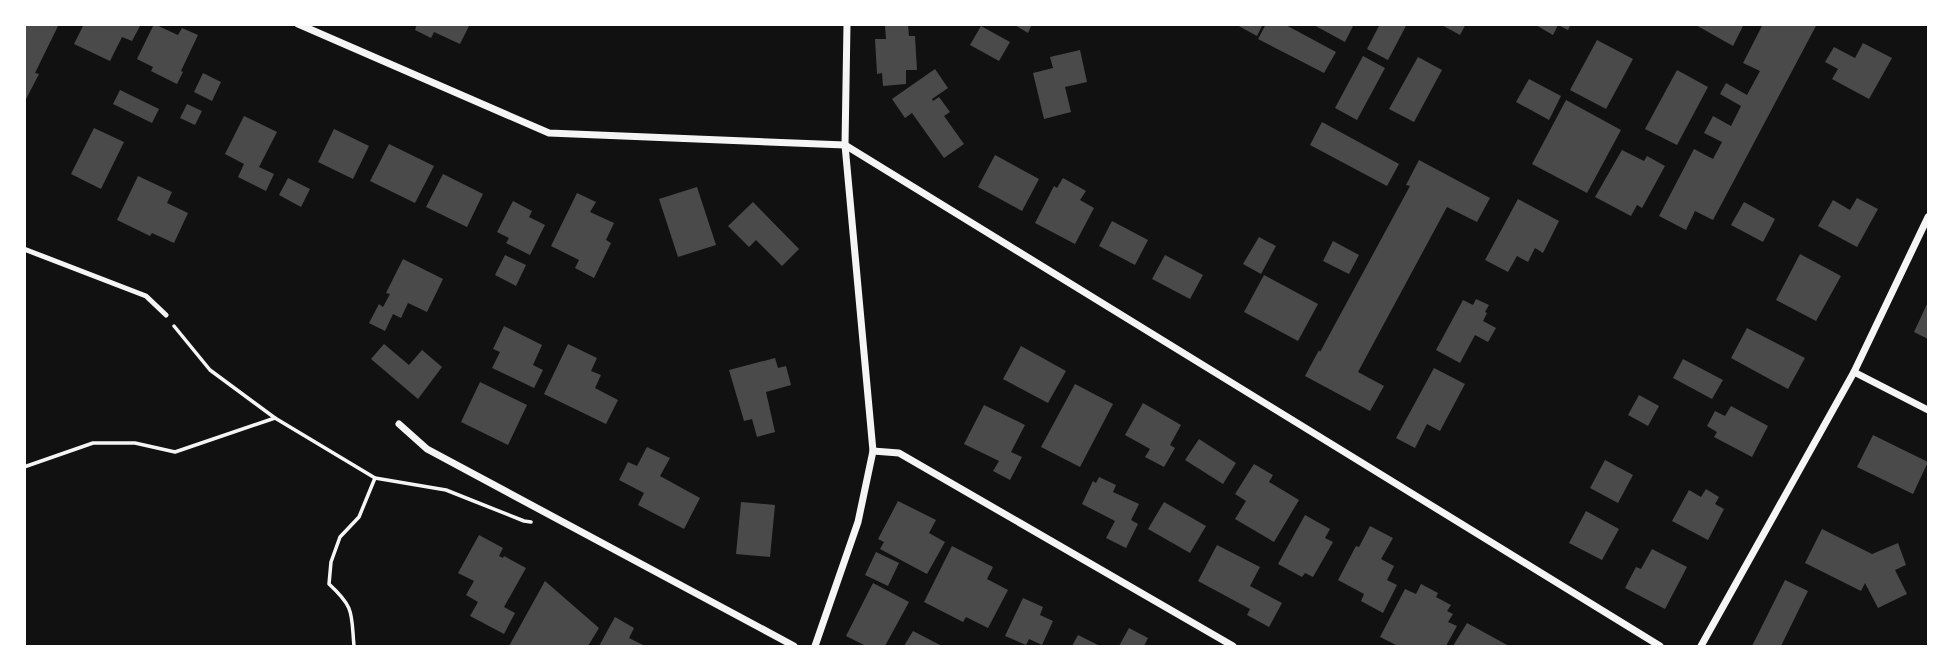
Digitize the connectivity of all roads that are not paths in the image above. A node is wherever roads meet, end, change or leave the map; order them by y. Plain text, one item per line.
1 (298, 24) edge
2 (848, 24) edge
3 (845, 145) junction
4 (1928, 217) edge
5 (24, 249) edge
6 (166, 315) road end
7 (1854, 372) junction
8 (1928, 410) edge
9 (399, 424) dead end
10 (873, 451) junction
11 (794, 646) edge
12 (815, 646) edge
13 (1233, 646) edge
14 (1660, 646) edge
15 (1701, 646) edge

1 - 3 street
2 - 3 street
3 - 10 street
3 - 14 street
4 - 7 street
5 - 6 lane
7 - 8 street
7 - 15 street
9 - 11 street
10 - 12 street
10 - 13 street

